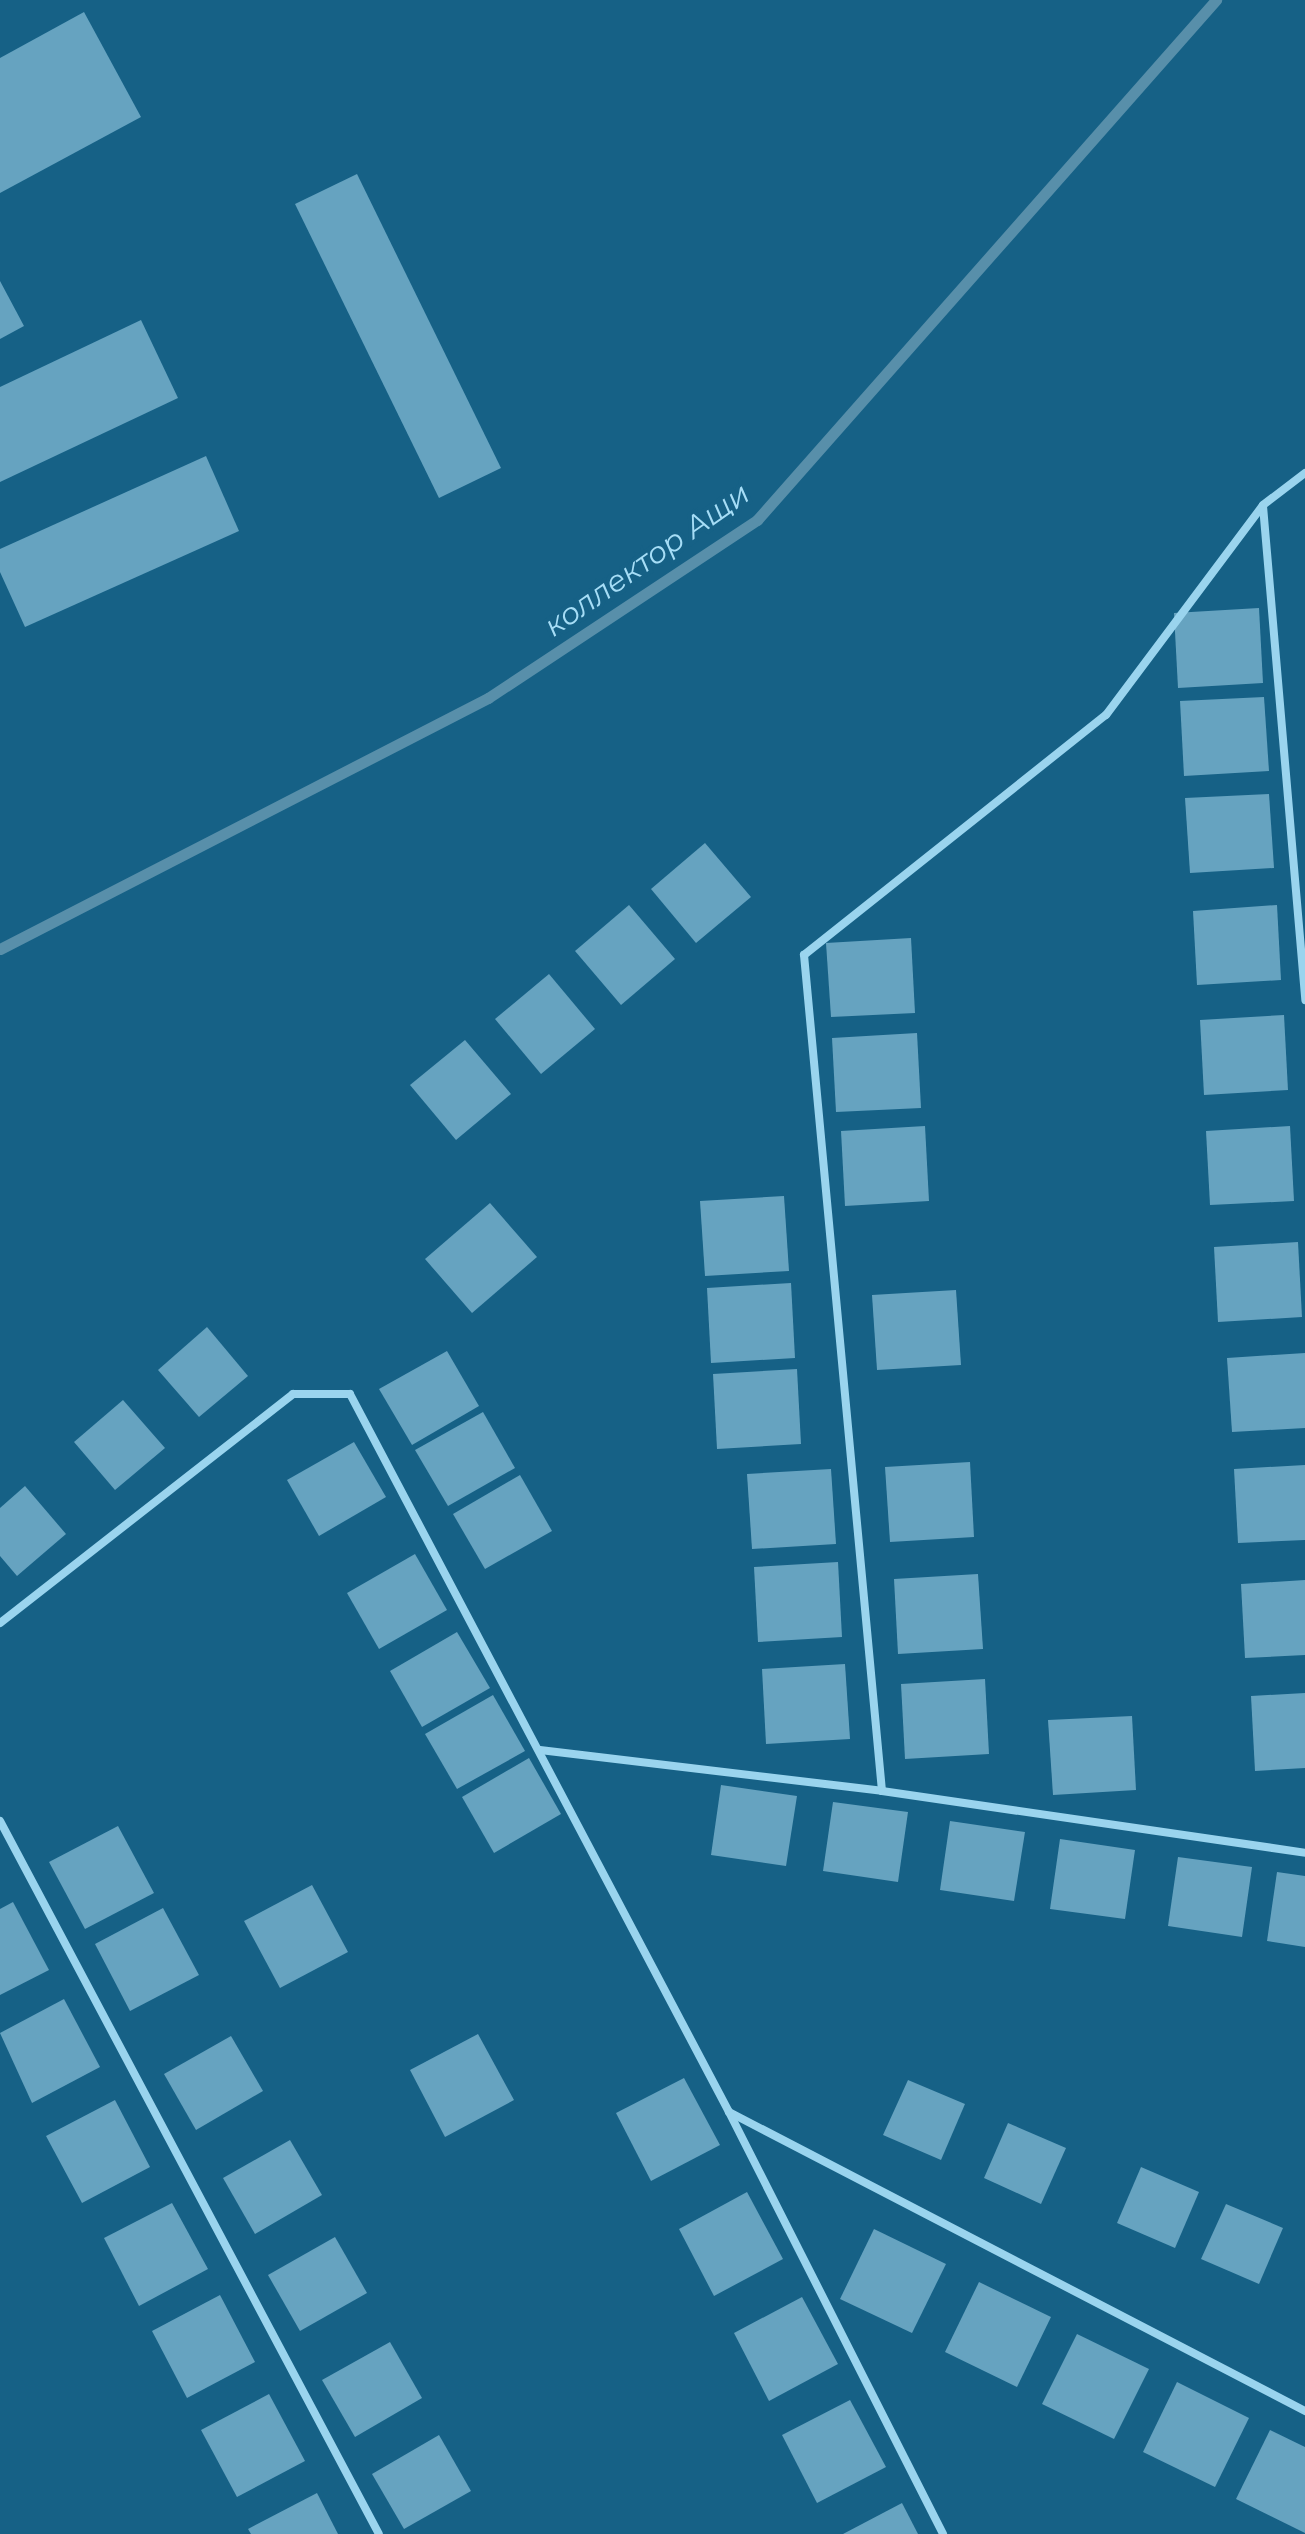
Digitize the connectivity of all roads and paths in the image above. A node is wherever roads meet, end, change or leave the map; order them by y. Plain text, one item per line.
1 (1305, 473) edge
2 (1263, 505) junction
3 (1305, 1000) edge
4 (0, 1623) edge
5 (540, 1750) junction
6 (882, 1791) junction
7 (0, 1821) edge
8 (1305, 1853) edge
9 (729, 2112) junction
10 (1305, 2411) edge
11 (379, 2534) edge
12 (943, 2534) edge

1 - 2 street
2 - 3 street
2 - 6 street
4 - 5 street
5 - 6 street
5 - 9 street
6 - 8 street
7 - 11 street
9 - 10 street
9 - 12 street

